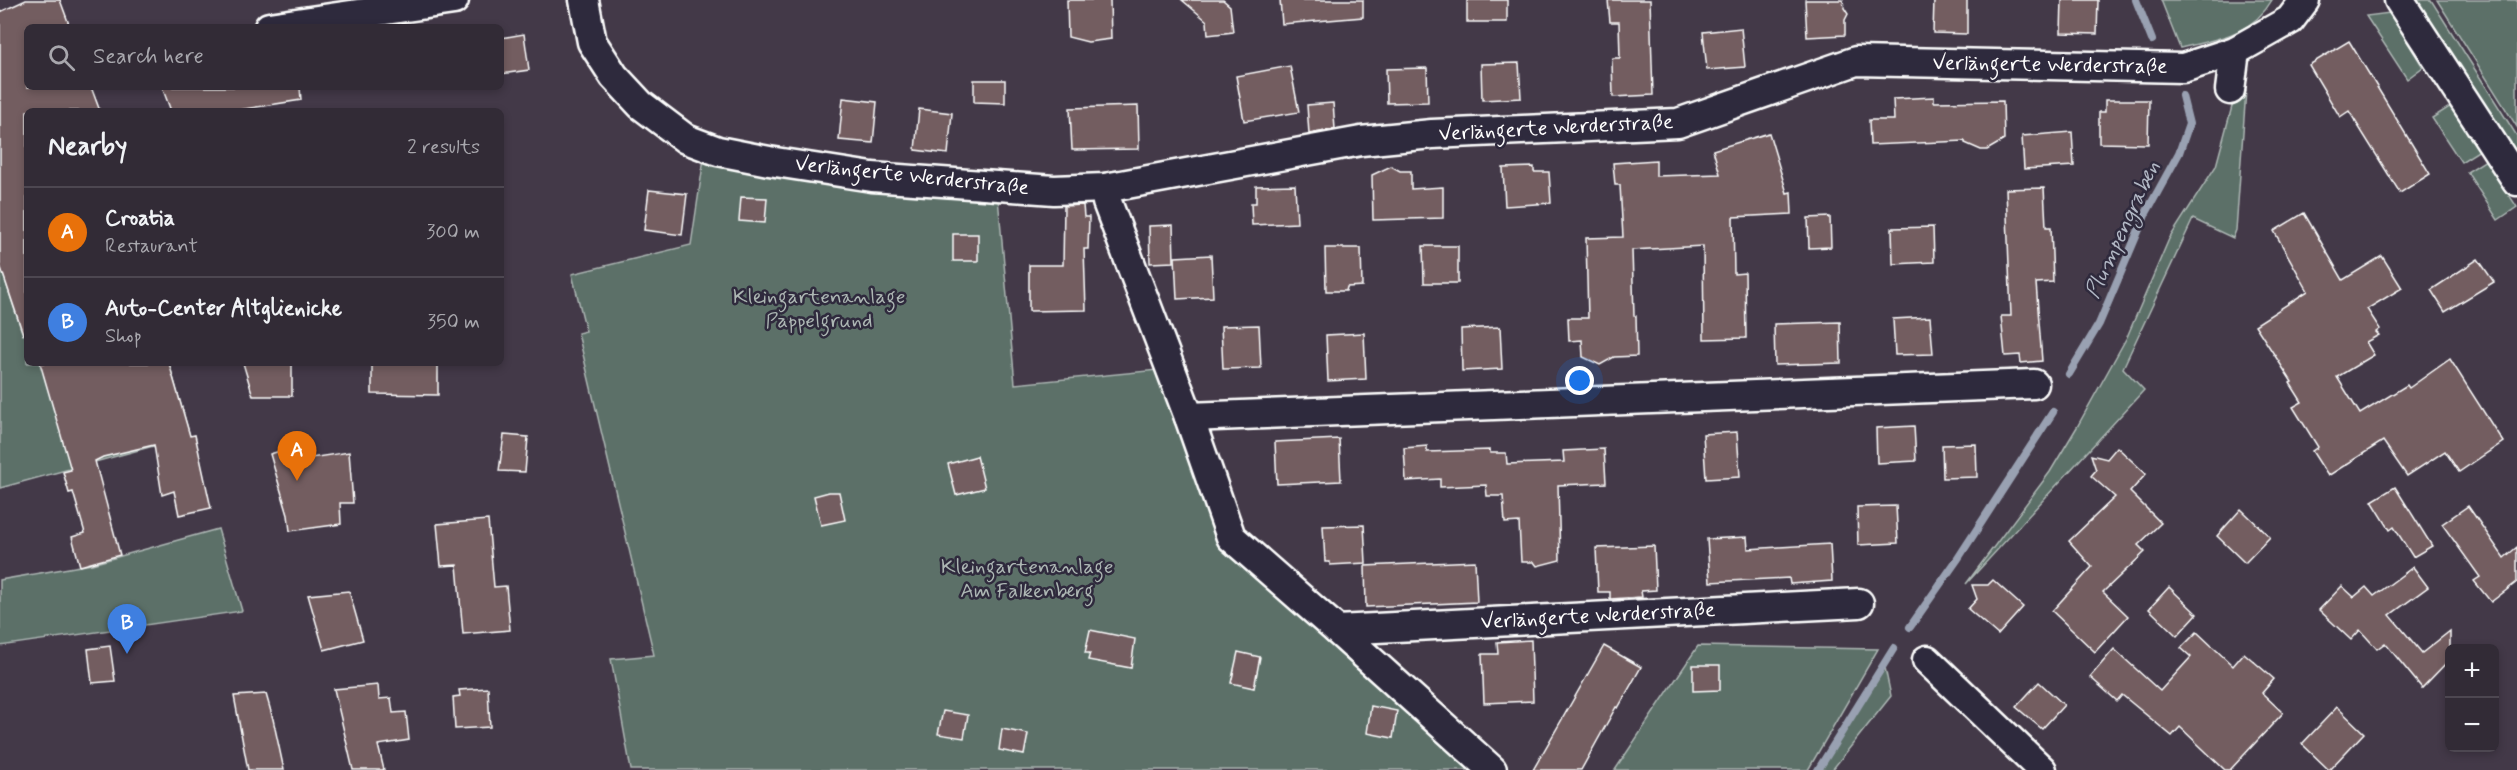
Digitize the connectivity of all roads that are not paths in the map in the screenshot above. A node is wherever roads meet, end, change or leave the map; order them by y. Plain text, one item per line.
1 (584, 0) edge
2 (2305, 0) edge
3 (2399, 0) edge
4 (442, 2) edge
5 (289, 24) edge
6 (2235, 51) junction
7 (2230, 90) dead end
8 (2517, 181) edge
9 (1105, 188) junction
10 (2034, 384) dead end
11 (1189, 417) junction
12 (1859, 603) dead end
13 (1337, 630) junction
14 (1927, 660) dead end
15 (1492, 770) edge
16 (2042, 770) edge

1 - 9 street, Verlängerte Werderstraße
2 - 6 street, Verlängerte Werderstraße
3 - 8 street
4 - 5 street
6 - 7 street
6 - 9 street, Verlängerte Werderstraße
9 - 11 street
10 - 11 street
11 - 13 street
12 - 13 street, Verlängerte Werderstraße
13 - 15 street
14 - 16 street

